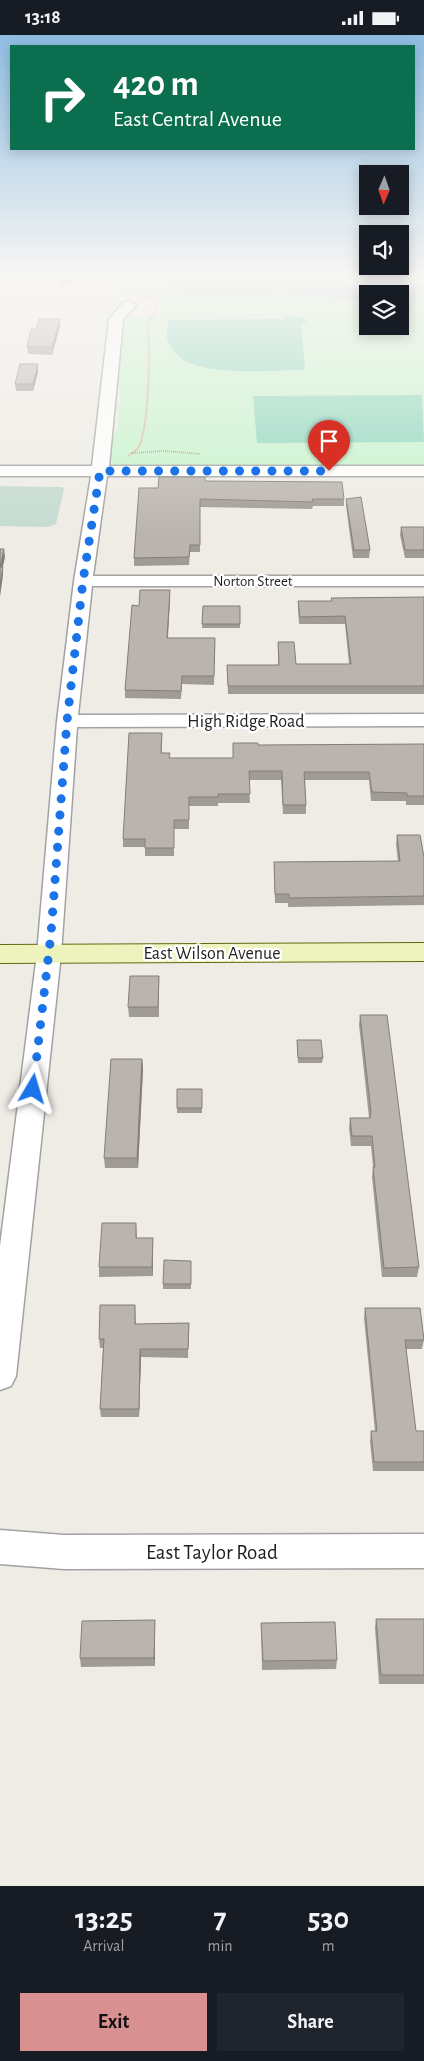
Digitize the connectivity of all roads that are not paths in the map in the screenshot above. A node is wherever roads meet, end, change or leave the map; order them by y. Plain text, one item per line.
1 (111, 362) edge
2 (0, 471) edge
3 (100, 471) junction
4 (424, 471) edge
5 (83, 581) junction
6 (424, 581) edge
7 (424, 720) edge
8 (67, 721) junction
9 (424, 952) edge
10 (0, 953) edge
11 (49, 954) junction
12 (0, 1376) edge
13 (0, 1547) edge
14 (424, 1551) edge

1 - 3 street
2 - 3 street
3 - 4 street
3 - 5 street
5 - 6 street, Norton Street
5 - 8 street
7 - 8 street, High Ridge Road
8 - 11 street
9 - 11 street, East Wilson Avenue
10 - 11 street, East Wilson Avenue
11 - 12 street
13 - 14 street, East Taylor Road

